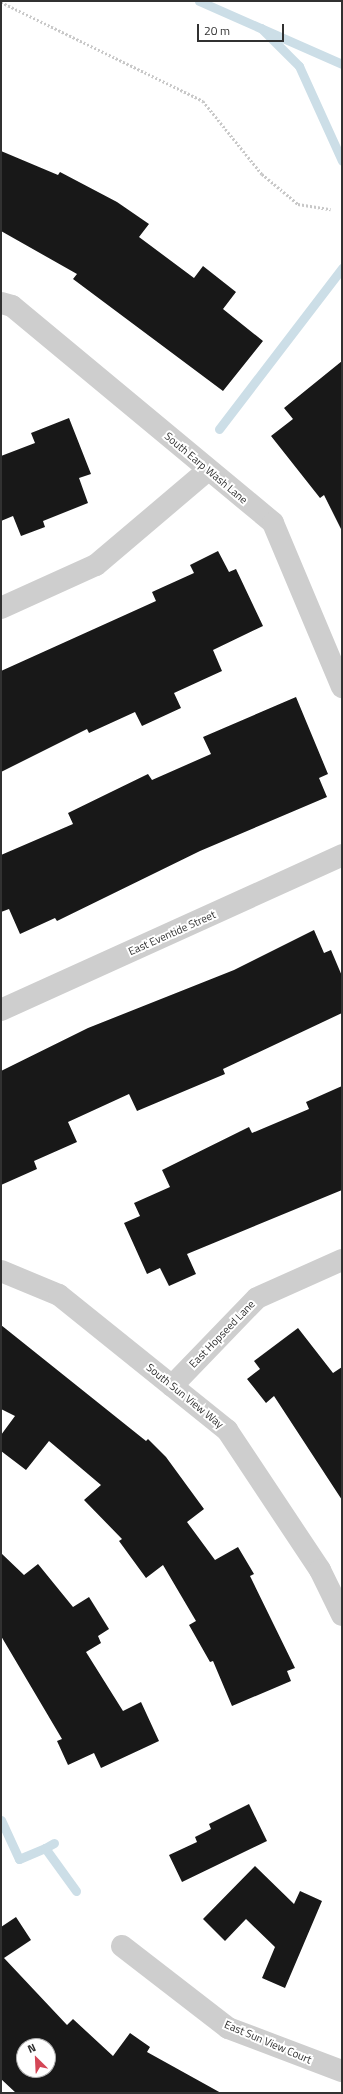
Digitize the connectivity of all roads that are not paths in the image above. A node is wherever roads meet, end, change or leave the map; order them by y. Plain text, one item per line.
1 (1, 303) edge
2 (208, 470) junction
3 (1, 608) edge
4 (342, 687) edge
5 (342, 855) edge
6 (1, 1010) edge
7 (342, 1260) edge
8 (1, 1271) edge
9 (172, 1386) junction
10 (342, 1615) edge
11 (122, 1946) dead end
12 (342, 2071) edge

1 - 2 street, South Earp Wash Lane
2 - 3 street
2 - 4 street, South Earp Wash Lane
5 - 6 street, East Eventide Street
7 - 9 street, East Hopseed Lane
8 - 9 street, South Sun View Way
9 - 10 street, South Sun View Way
11 - 12 street, East Sun View Court

